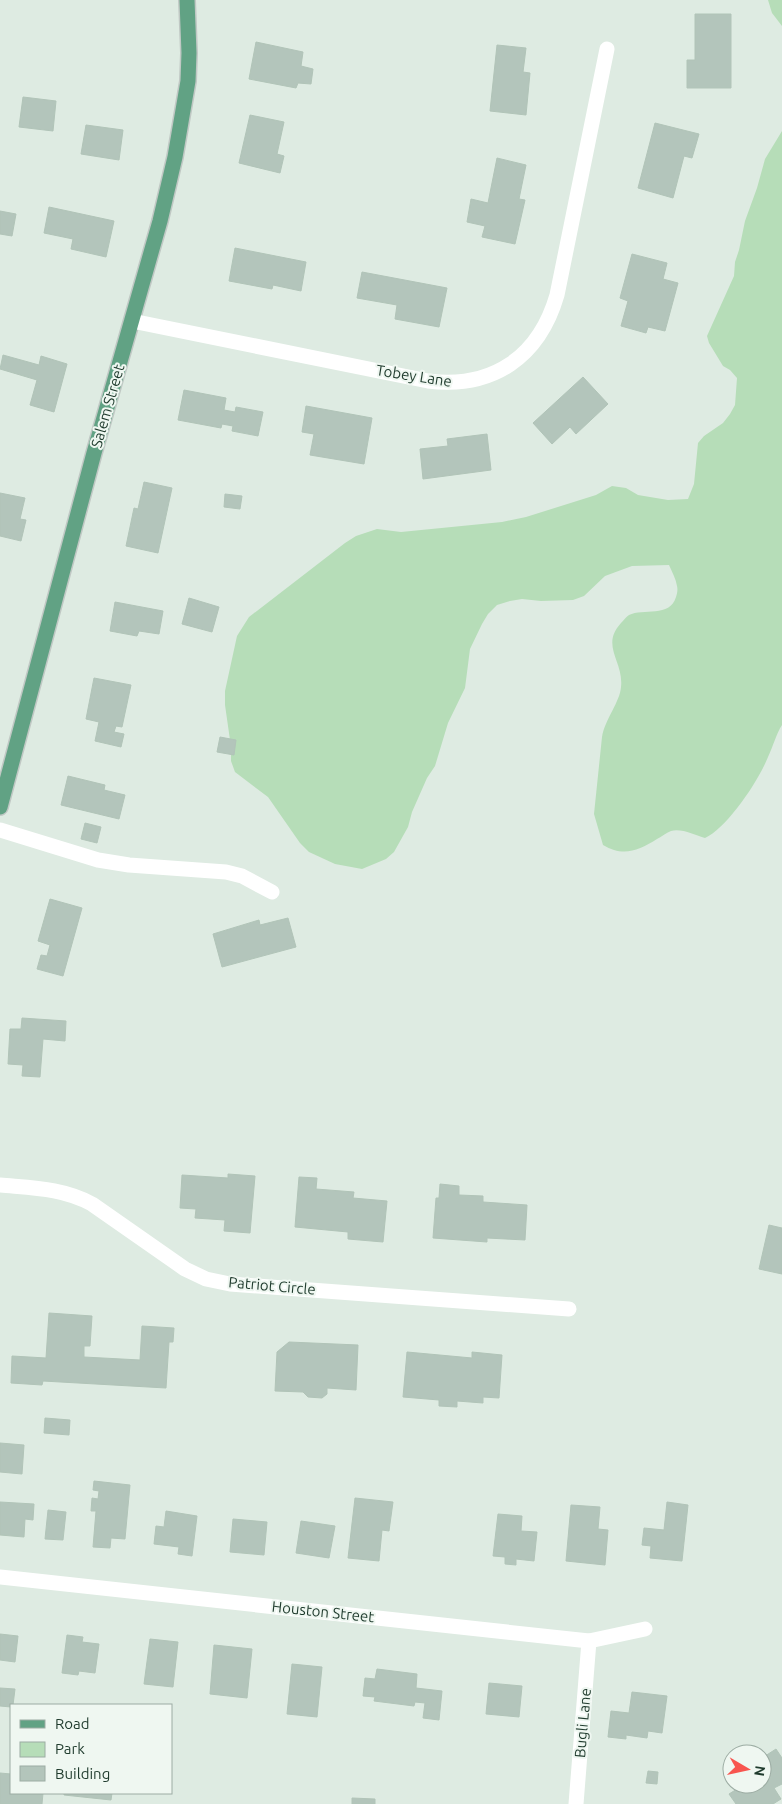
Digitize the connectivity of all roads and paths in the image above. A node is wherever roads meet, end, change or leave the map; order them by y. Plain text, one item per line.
1 (186, 0) edge
2 (607, 50) dead end
3 (132, 321) junction
4 (0, 807) edge
5 (0, 830) edge
6 (272, 892) dead end
7 (0, 1185) edge
8 (569, 1309) dead end
9 (0, 1577) edge
10 (645, 1629) dead end
11 (589, 1642) junction
12 (576, 1804) edge

1 - 3 main road, Salem Street
2 - 3 street, Tobey Lane
3 - 4 main road, Salem Street
5 - 6 street
7 - 8 street, Patriot Circle
9 - 11 street, Houston Street
10 - 11 street, Houston Street
11 - 12 street, Bugli Lane

